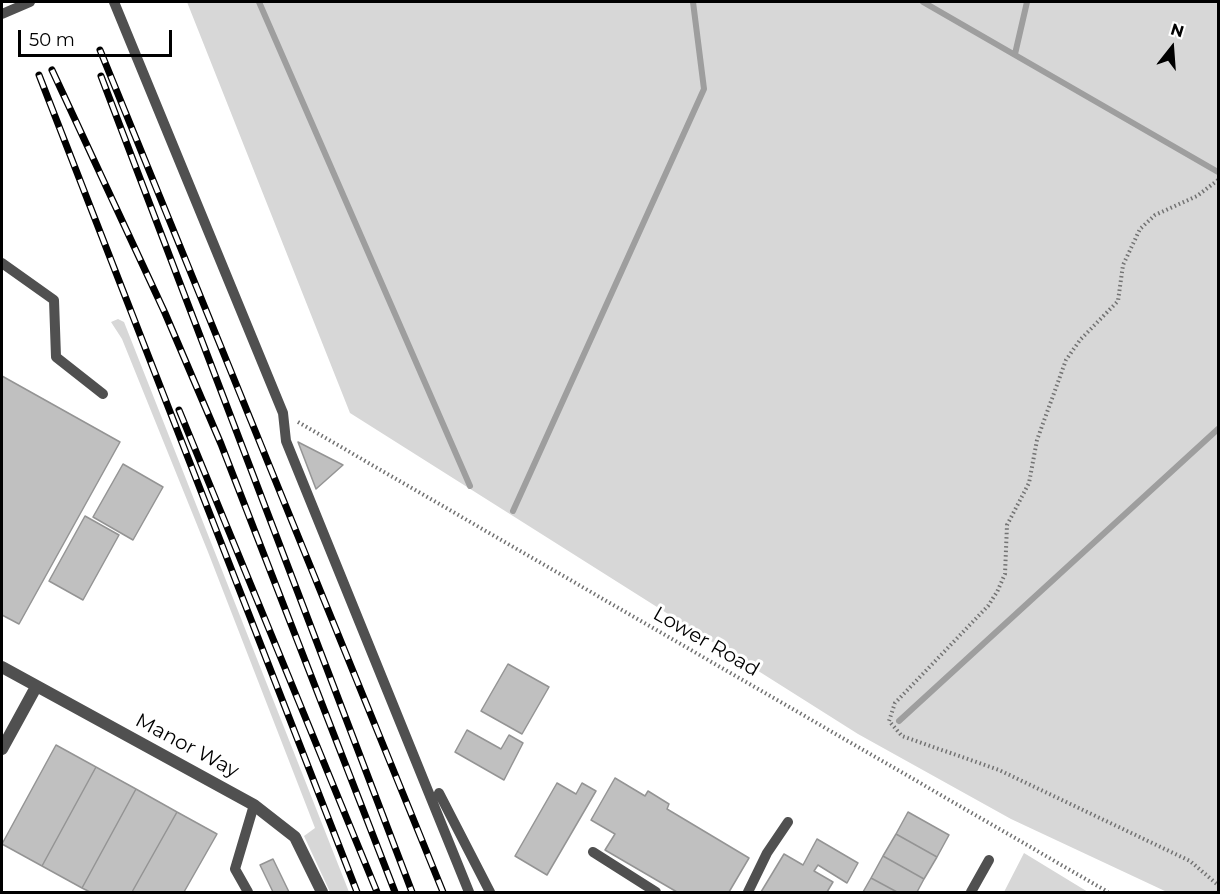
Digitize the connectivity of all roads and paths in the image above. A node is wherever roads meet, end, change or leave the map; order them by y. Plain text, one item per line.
1 (30, 2) edge
2 (114, 2) edge
3 (2, 14) edge
4 (1218, 180) edge
5 (2, 263) edge
6 (104, 394) dead end
7 (290, 417) dead end
8 (2, 667) edge
9 (36, 687) junction
10 (2, 748) edge
11 (439, 793) dead end
12 (254, 805) junction
13 (788, 822) dead end
14 (593, 852) dead end
15 (989, 860) dead end
16 (1218, 885) edge
17 (248, 892) edge
18 (322, 892) edge
19 (469, 892) edge
20 (490, 892) edge
21 (656, 892) edge
22 (748, 892) edge
23 (971, 892) edge
24 (1108, 892) edge

1 - 3 lane
2 - 19 lane
4 - 16 path
5 - 6 lane
7 - 24 path, Lower Road
8 - 9 street, Manor Way
9 - 10 street
9 - 12 street, Manor Way
11 - 20 lane
12 - 17 lane
12 - 18 street, Manor Way
13 - 22 lane
14 - 21 lane
15 - 23 lane

